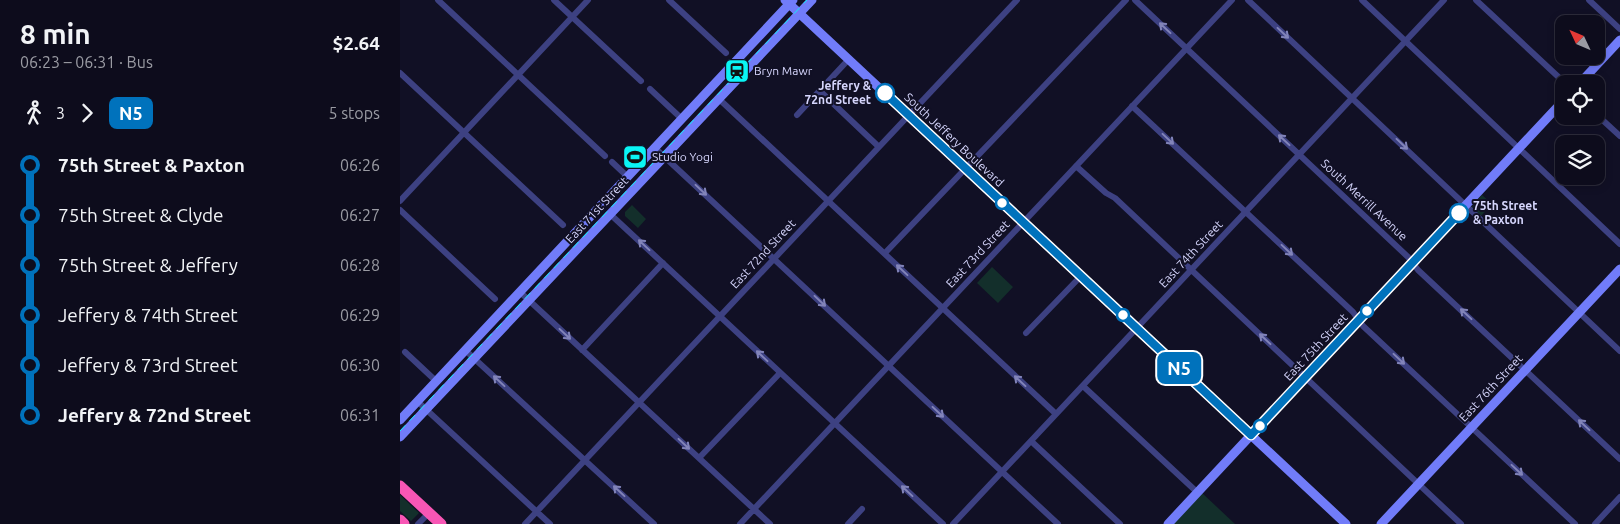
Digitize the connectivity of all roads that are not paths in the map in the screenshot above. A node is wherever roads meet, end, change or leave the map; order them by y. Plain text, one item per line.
1 (438, 0) edge
2 (554, 0) edge
3 (588, 0) edge
4 (669, 0) edge
5 (812, 0) edge
6 (1017, 0) edge
7 (1126, 0) edge
8 (1135, 0) edge
9 (1232, 0) edge
10 (1248, 0) edge
11 (1362, 0) edge
12 (1444, 0) edge
13 (1476, 0) edge
14 (1589, 0) edge
15 (789, 1) edge
16 (800, 14) junction
17 (572, 17) junction
18 (1620, 29) edge
19 (1620, 40) edge
20 (1406, 41) junction
21 (1186, 48) junction
22 (726, 53) dead end
23 (849, 60) junction
24 (400, 73) edge
25 (518, 75) junction
26 (1556, 75) edge
27 (1587, 75) edge
28 (641, 81) dead end
29 (650, 89) dead end
30 (820, 91) junction
31 (1352, 98) junction
32 (719, 99) junction
33 (1132, 106) junction
34 (1555, 110) edge
35 (797, 115) dead end
36 (909, 115) junction
37 (682, 119) junction
38 (1605, 122) edge
39 (464, 133) junction
40 (1620, 136) edge
41 (879, 146) junction
42 (655, 148) junction
43 (1519, 148) junction
44 (1300, 155) junction
45 (605, 156) dead end
46 (665, 157) junction
47 (612, 162) dead end
48 (1076, 166) junction
49 (965, 168) junction
50 (628, 177) junction
51 (400, 201) edge
52 (828, 201) junction
53 (1465, 206) junction
54 (400, 210) edge
55 (1246, 212) junction
56 (610, 214) junction
57 (1023, 222) junction
58 (563, 225) dead end
59 (573, 235) junction
60 (582, 244) junction
61 (1620, 244) edge
62 (885, 254) junction
63 (774, 259) junction
64 (1412, 262) junction
65 (663, 263) junction
66 (1620, 269) edge
67 (1191, 270) junction
68 (1081, 276) junction
69 (520, 292) junction
70 (495, 299) dead end
71 (530, 300) junction
72 (943, 308) junction
73 (1579, 313) junction
74 (720, 316) junction
75 (1359, 320) junction
76 (1137, 328) junction
77 (1026, 333) dead end
78 (465, 350) junction
79 (582, 350) junction
80 (1620, 351) edge
81 (405, 352) dead end
82 (475, 358) junction
83 (889, 366) junction
84 (1525, 370) junction
85 (780, 373) junction
86 (1305, 377) junction
87 (436, 381) junction
88 (1083, 386) junction
89 (417, 401) junction
90 (639, 402) junction
91 (426, 409) junction
92 (1056, 414) junction
93 (400, 420) edge
94 (834, 423) junction
95 (1472, 427) junction
96 (1251, 435) junction
97 (400, 437) edge
98 (1031, 441) junction
99 (699, 458) junction
100 (1620, 458) edge
101 (585, 460) junction
102 (1002, 472) junction
103 (1418, 484) junction
104 (400, 486) edge
105 (1198, 493) junction
106 (1620, 497) edge
107 (862, 508) dead end
108 (754, 509) junction
109 (537, 512) junction
110 (429, 513) junction
111 (400, 520) edge
112 (404, 524) edge
113 (418, 524) edge
114 (441, 524) edge
115 (525, 524) edge
116 (550, 524) edge
117 (654, 524) edge
118 (740, 524) edge
119 (770, 524) edge
120 (848, 524) edge
121 (943, 524) edge
122 (953, 524) edge
123 (1058, 524) edge
124 (1120, 524) edge
125 (1168, 524) edge
126 (1346, 524) edge
127 (1381, 524) edge
128 (1461, 524) edge
129 (1575, 524) edge
130 (1594, 524) edge

1 - 25 street
2 - 17 street
3 - 17 street
4 - 22 street
5 - 16 main road, East 71st Street
6 - 36 street, East 72nd Street
7 - 49 street
21 -> 8 street, South Merrill Avenue
9 - 21 street, East 73rd Street
10 -> 31 street
11 - 20 street
12 - 20 street, East 74th Street
13 - 26 street
14 - 18 street
15 - 16 main road, South Jeffery Boulevard
15 - 37 main road, East 71st Street
16 - 23 main road, South Jeffery Boulevard
16 - 32 main road, East 71st Street
17 - 25 street
17 - 28 street
19 - 27 main road
20 - 31 street, East 74th Street
20 - 43 street
21 - 33 street, East 73rd Street
44 -> 21 street, South Merrill Avenue
23 - 30 street
23 - 36 main road, South Jeffery Boulevard
24 - 39 street
25 - 39 street
25 - 45 street
29 - 37 street
30 - 35 street
30 - 41 street
31 - 44 street, East 74th Street
31 -> 53 street
32 - 46 main road, East 71st Street
32 - 52 street
33 - 48 street, East 73rd Street
33 -> 55 street
34 - 43 main road, East 75th Street
36 - 41 street, East 72nd Street
36 - 49 main road, South Jeffery Boulevard
37 - 42 main road, East 71st Street
38 - 40 street
39 - 51 street
39 - 58 street
41 - 52 street, East 72nd Street
42 - 46 street
42 - 50 main road, East 71st Street
43 - 53 main road, East 75th Street
43 - 61 street
44 - 55 street, East 74th Street
44 - 64 street, South Merrill Avenue
46 - 56 main road, East 71st Street
46 -> 63 street
47 - 50 street
48 - 57 street, East 73rd Street
48 - 67 street
49 - 57 main road, South Jeffery Boulevard
49 - 62 street
50 - 59 main road, East 71st Street
52 - 62 street
52 - 63 street, East 72nd Street
53 - 64 main road, East 75th Street
53 - 73 street
54 - 70 street
55 - 67 street, East 74th Street
55 -> 75 street
56 - 60 main road, East 71st Street
65 -> 56 street
57 - 68 main road, South Jeffery Boulevard
57 - 72 street, East 73rd Street
59 - 60 street
59 - 69 main road, East 71st Street
60 - 71 main road, East 71st Street
72 -> 62 street
63 - 74 street, East 72nd Street
63 -> 83 street
64 - 75 main road, East 75th Street
84 -> 64 street, South Merrill Avenue
65 - 74 street
65 - 79 street
66 - 73 main road, East 76th Street
67 - 76 street, East 74th Street
86 -> 67 street
68 - 76 main road, South Jeffery Boulevard
68 - 77 street
69 - 71 street
69 - 78 main road, East 71st Street
71 -> 79 street
71 - 82 main road, East 71st Street
72 - 83 street, East 73rd Street
92 -> 72 street
73 - 80 street
73 - 84 main road, East 76th Street
85 -> 74 street
74 - 90 street, East 72nd Street
75 - 86 main road, East 75th Street
75 -> 95 street
76 - 88 street, East 74th Street
76 - 96 main road, South Jeffery Boulevard
78 - 82 street
78 - 87 main road, East 71st Street
79 - 90 street
81 - 87 street
82 - 91 main road, East 71st Street
101 -> 82 street
83 - 94 street, East 73rd Street
83 -> 102 street
84 - 95 main road, East 76th Street
100 -> 84 street, South Merrill Avenue
85 - 94 street
85 - 99 street
86 - 96 main road, East 75th Street
86 - 103 street
87 - 89 main road, East 71st Street
88 - 92 street, East 74th Street
88 - 105 street
89 - 91 street
89 - 93 main road, East 71st Street
90 -> 99 street
90 - 101 street, East 72nd Street
91 - 97 main road, East 71st Street
91 - 109 street
92 - 98 street, East 74th Street
94 - 108 street, East 73rd Street
121 -> 94 street
95 - 103 main road, East 76th Street
95 -> 129 street
96 - 105 main road, East 75th Street
96 - 126 main road, South Jeffery Boulevard
98 - 102 street, East 74th Street
98 - 124 street
99 - 108 street
101 - 109 street, East 72nd Street
117 -> 101 street
102 - 122 street, East 74th Street
102 - 123 street
103 - 127 main road, East 76th Street
103 - 128 street
104 - 110 highway
105 - 125 main road, East 75th Street
106 - 130 street
107 - 120 street
108 - 118 street, East 73rd Street
108 - 119 street
109 - 115 street, East 72nd Street
109 - 116 street
110 - 113 street
110 - 114 highway
111 - 112 highway

